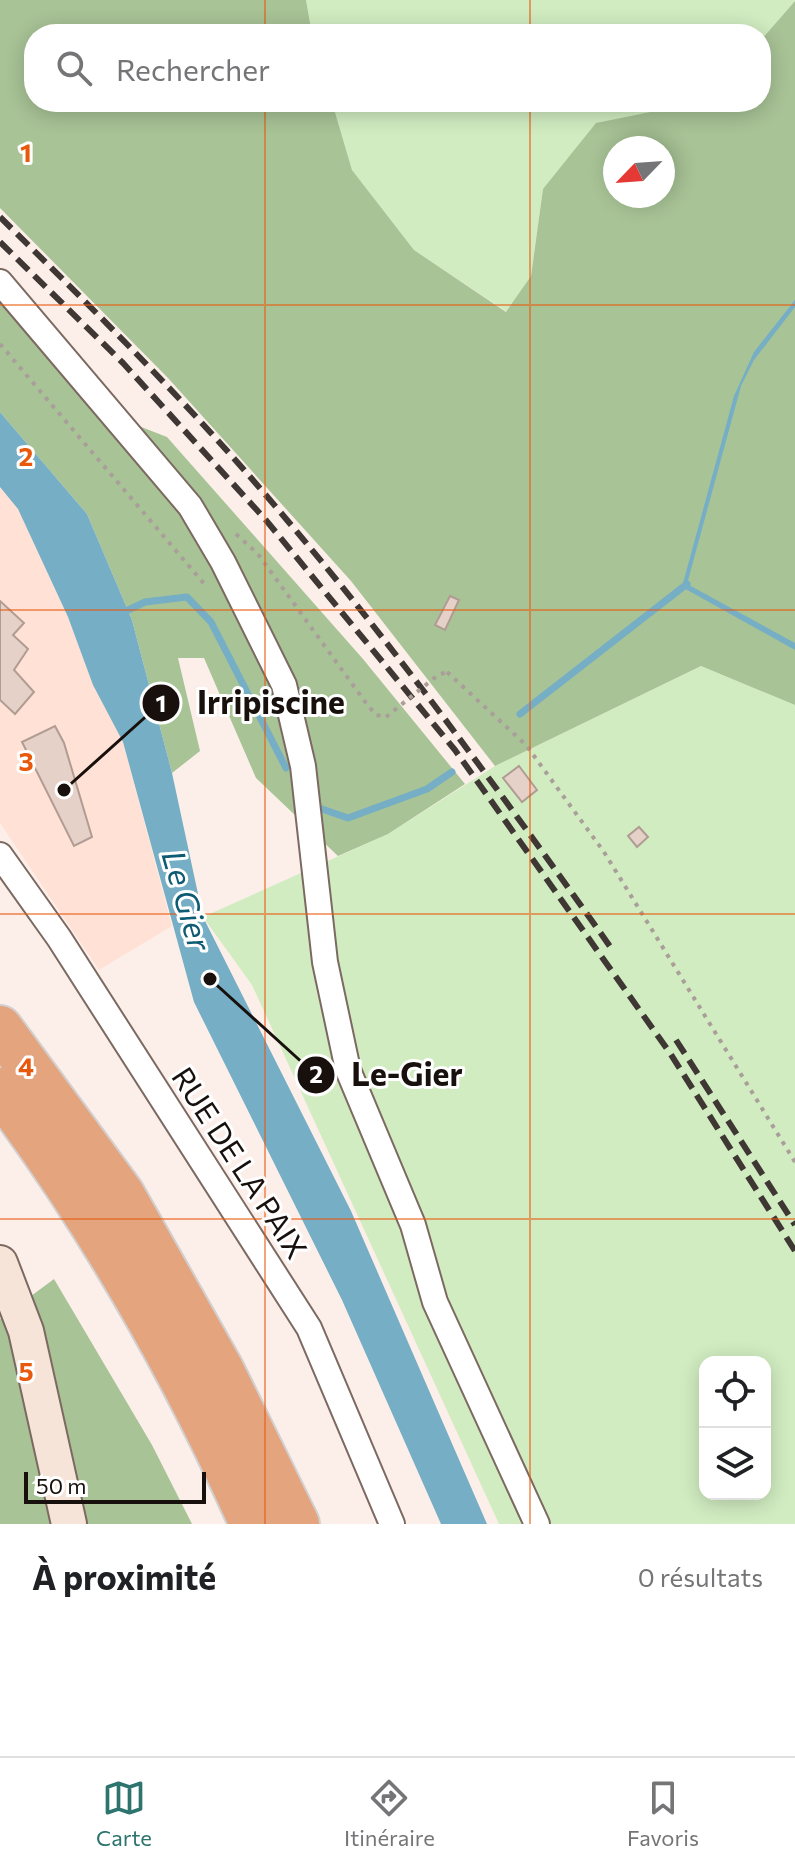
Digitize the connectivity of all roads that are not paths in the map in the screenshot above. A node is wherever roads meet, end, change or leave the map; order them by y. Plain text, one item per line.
1 (0, 282) edge
2 (0, 855) edge
3 (0, 1028) edge
4 (0, 1090) edge
5 (0, 1263) edge
6 (69, 1524) edge
7 (252, 1524) edge
8 (297, 1524) edge
9 (392, 1524) edge
10 (537, 1524) edge

1 - 10 street
2 - 9 street, RUE DE LA PAIX
3 - 8 highway
4 - 7 highway
5 - 6 main road

